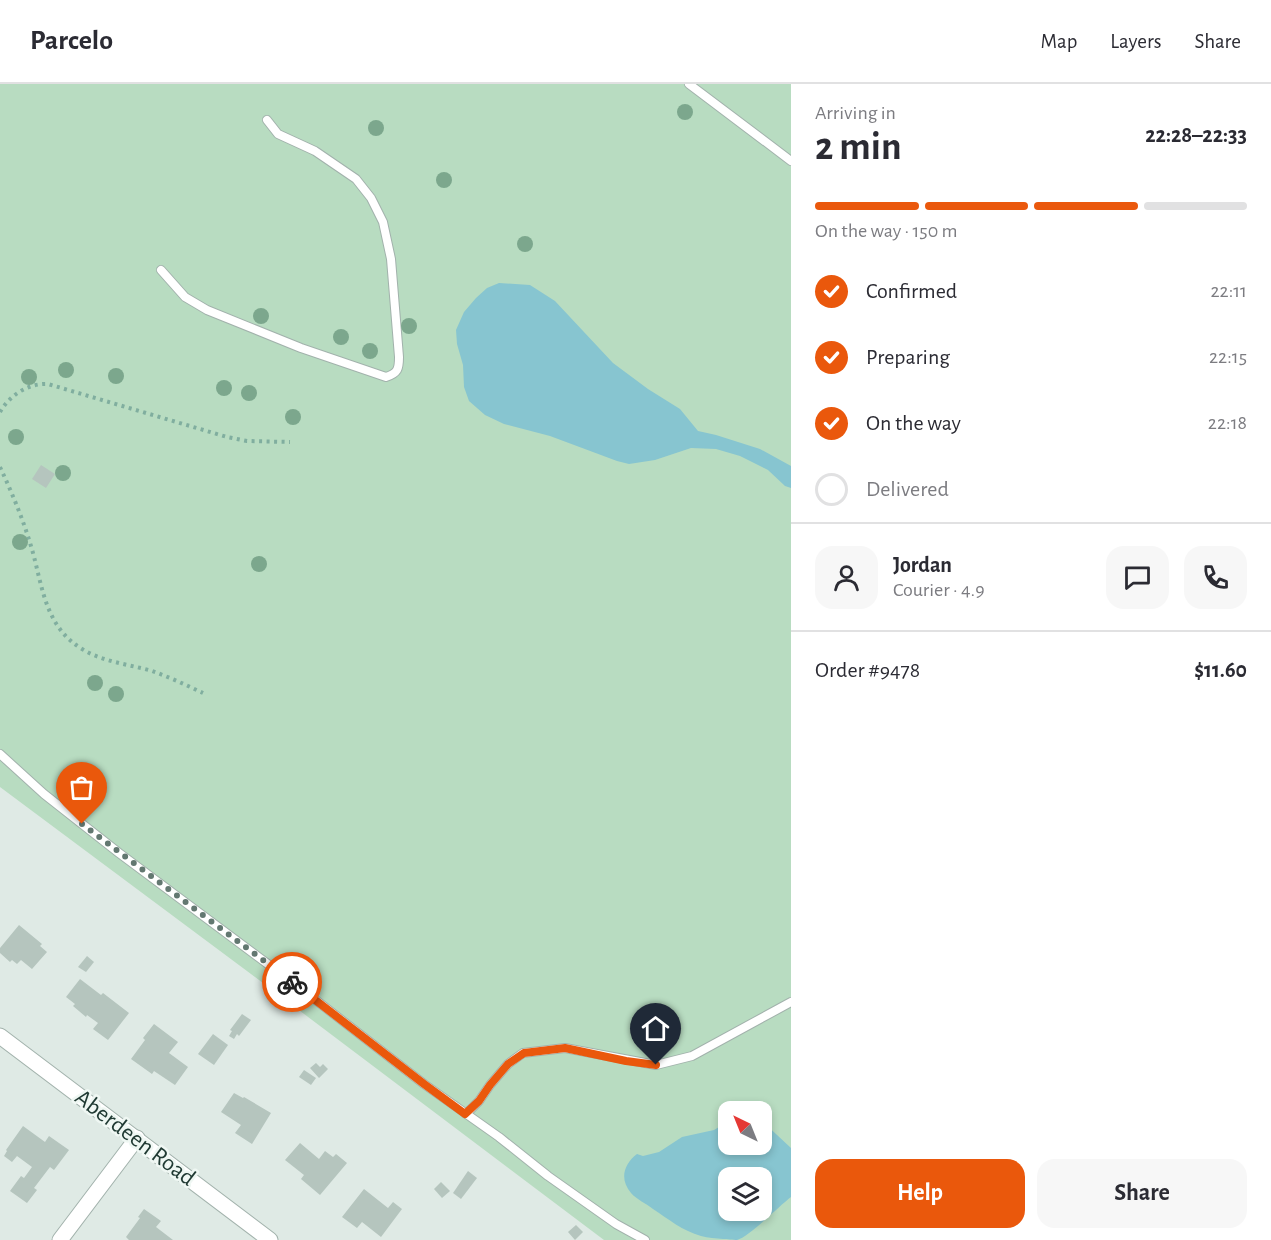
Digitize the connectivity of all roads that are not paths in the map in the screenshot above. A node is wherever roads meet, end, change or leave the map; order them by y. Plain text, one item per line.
1 (689, 84) edge
2 (267, 120) dead end
3 (791, 161) edge
4 (161, 270) dead end
5 (0, 754) edge
6 (791, 1002) edge
7 (0, 1036) edge
8 (465, 1114) junction
9 (137, 1138) junction
10 (60, 1240) edge
11 (270, 1240) edge
12 (645, 1240) edge

1 - 3 lane
2 - 4 lane
5 - 8 lane
6 - 8 lane
7 - 9 street, Aberdeen Road
8 - 12 lane
9 - 10 street
9 - 11 street, Aberdeen Road

